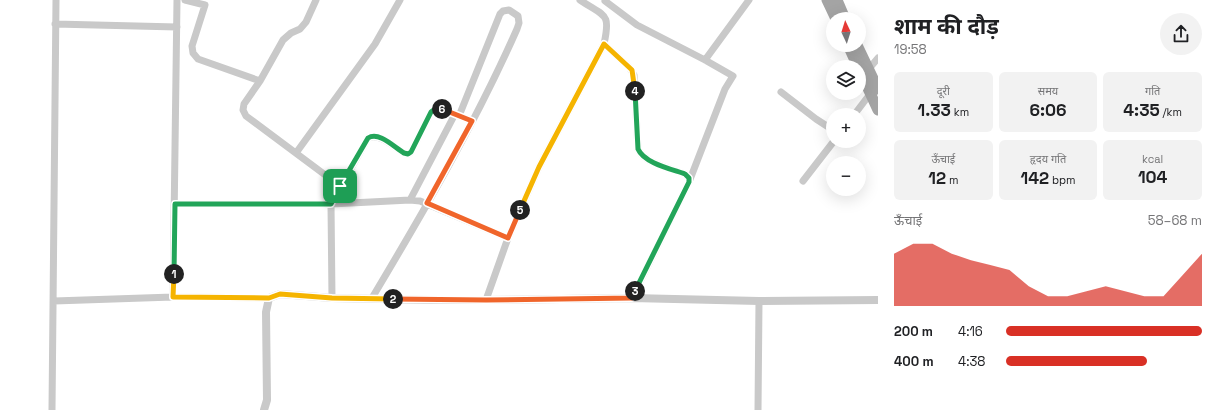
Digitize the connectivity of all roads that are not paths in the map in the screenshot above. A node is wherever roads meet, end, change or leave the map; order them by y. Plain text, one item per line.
1 (56, 0) edge
2 (177, 0) edge
3 (185, 0) edge
4 (316, 0) edge
5 (400, 0) edge
6 (580, 0) edge
7 (749, 0) edge
8 (827, 0) edge
9 (837, 0) edge
10 (605, 1) edge
11 (206, 2) edge
12 (597, 12) junction
13 (833, 12) edge
14 (842, 12) edge
15 (55, 24) junction
16 (177, 27) junction
17 (604, 44) junction
18 (878, 58) edge
19 (705, 60) junction
20 (866, 68) edge
21 (866, 78) edge
22 (260, 81) junction
23 (874, 91) edge
24 (781, 92) dead end
25 (860, 108) edge
26 (878, 110) edge
27 (457, 115) junction
28 (472, 121) junction
29 (826, 125) edge
30 (829, 148) edge
31 (296, 153) junction
32 (803, 181) dead end
33 (689, 182) junction
34 (340, 186) junction
35 (410, 200) junction
36 (427, 203) junction
37 (175, 204) junction
38 (331, 204) junction
39 (508, 238) junction
40 (173, 297) junction
41 (269, 298) junction
42 (332, 298) junction
43 (372, 298) junction
44 (632, 298) junction
45 (486, 300) junction
46 (878, 300) edge
47 (54, 301) junction
48 (759, 301) junction
49 (52, 410) edge
50 (264, 410) edge
51 (758, 410) edge

1 - 15 street
2 - 16 street
3 - 11 street
4 - 22 street
5 - 31 street
6 - 12 street
7 - 19 street
8 - 13 main road
9 - 14 main road
10 - 12 street
10 - 19 street
11 - 22 street
12 - 17 street
15 - 16 street
15 - 47 street
16 - 37 street
17 - 33 street
17 - 39 street
18 - 20 street
19 - 33 street
21 - 23 main road
22 - 31 street
23 - 25 street
23 - 26 main road
24 - 29 street
27 - 28 street
27 - 28 street
27 - 34 street
27 - 35 street
28 - 36 street
30 - 32 street
31 - 34 street
33 - 44 street
34 - 38 street
35 - 36 street
35 - 38 street
36 - 39 street
36 - 43 street
37 - 38 street
37 - 40 street
38 - 42 street
39 - 45 street
40 - 41 street
40 - 47 street
41 - 42 street
41 - 50 street
42 - 43 street
43 - 45 street
44 - 45 street
44 - 48 street
46 - 48 street
47 - 49 street
48 - 51 street

